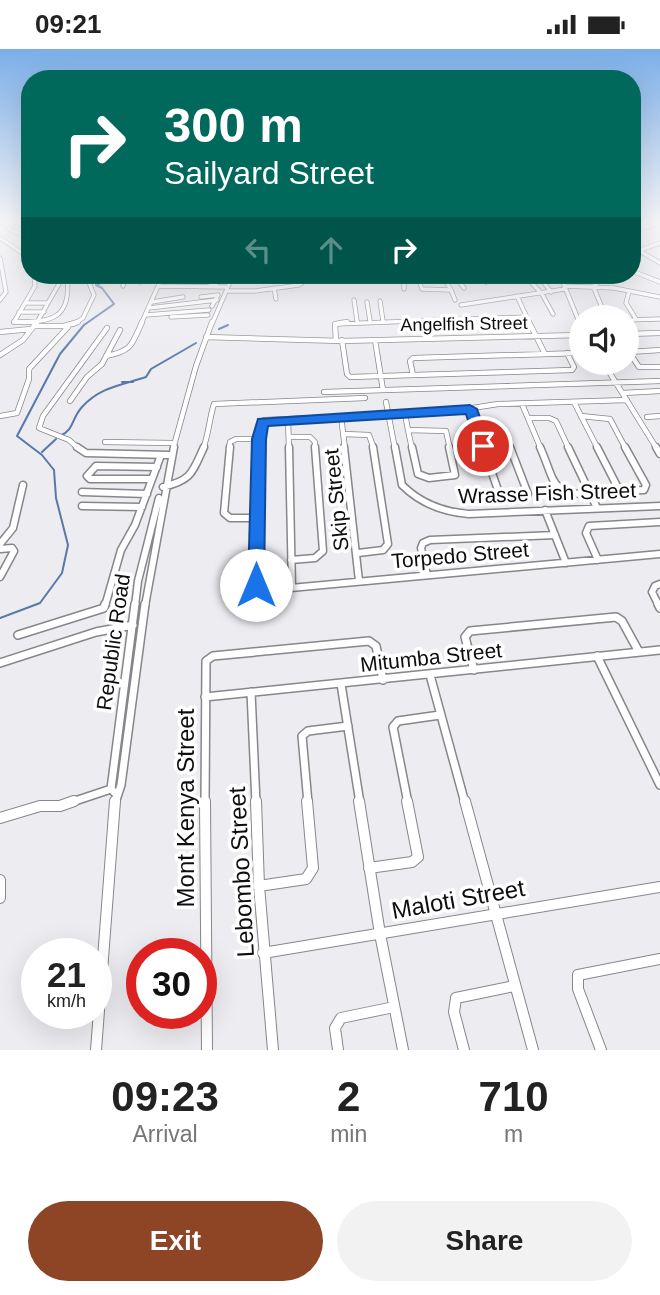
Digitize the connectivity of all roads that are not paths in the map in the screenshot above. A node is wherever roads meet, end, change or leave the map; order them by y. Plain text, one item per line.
1 (2, 270) edge
2 (641, 275) edge
3 (660, 282) edge
4 (36, 284) edge
5 (60, 284) edge
6 (68, 284) edge
7 (89, 284) edge
8 (212, 284) edge
9 (229, 284) edge
10 (277, 284) edge
11 (301, 284) edge
12 (404, 284) edge
13 (420, 284) edge
14 (447, 284) edge
15 (461, 284) edge
16 (533, 284) edge
17 (545, 284) edge
18 (563, 284) edge
19 (594, 284) edge
20 (158, 286) joint
21 (179, 286) joint
22 (290, 286) junction
23 (220, 287) junction
24 (564, 287) junction
25 (595, 287) junction
26 (274, 288) junction
27 (464, 288) dead end
28 (227, 289) junction
29 (404, 289) dead end
30 (451, 290) junction
31 (629, 291) junction
32 (293, 292) dead end
33 (551, 292) junction
34 (542, 294) junction
35 (517, 296) junction
36 (659, 297) edge
37 (276, 299) dead end
38 (0, 300) edge
39 (217, 300) junction
40 (354, 300) dead end
41 (455, 300) dead end
42 (380, 301) dead end
43 (152, 302) junction
44 (367, 302) dead end
45 (25, 303) junction
46 (48, 303) junction
47 (461, 305) dead end
48 (572, 305) edge
49 (602, 305) edge
50 (627, 305) edge
51 (655, 306) dead end
52 (149, 308) junction
53 (176, 310) dead end
54 (212, 310) junction
55 (19, 312) junction
56 (44, 312) junction
57 (553, 314) dead end
58 (145, 317) junction
59 (526, 317) junction
60 (660, 319) edge
61 (639, 320) edge
62 (357, 321) junction
63 (370, 321) junction
64 (383, 321) junction
65 (34, 326) junction
66 (68, 327) junction
67 (107, 328) dead end
68 (120, 330) dead end
69 (0, 333) edge
70 (660, 333) edge
71 (639, 334) edge
72 (569, 335) edge
73 (206, 336) junction
74 (536, 336) junction
75 (375, 340) junction
76 (341, 341) junction
77 (660, 350) edge
78 (566, 353) joint
79 (545, 354) junction
80 (0, 355) edge
81 (106, 356) junction
82 (83, 362) junction
83 (102, 363) junction
84 (660, 367) edge
85 (413, 375) junction
86 (611, 375) edge
87 (380, 377) junction
88 (660, 381) edge
89 (616, 383) junction
90 (65, 387) junction
91 (80, 387) junction
92 (383, 390) junction
93 (660, 391) edge
94 (324, 392) dead end
95 (623, 393) junction
96 (365, 398) dead end
97 (627, 400) junction
98 (70, 401) dead end
99 (386, 402) dead end
100 (574, 402) junction
101 (522, 404) junction
102 (470, 409) junction
103 (405, 414) junction
104 (388, 415) junction
105 (0, 416) edge
106 (341, 416) junction
107 (581, 416) junction
108 (660, 416) edge
109 (647, 417) dead end
110 (528, 418) junction
111 (288, 419) junction
112 (476, 425) junction
113 (408, 430) junction
114 (344, 434) junction
115 (289, 437) junction
116 (259, 439) junction
117 (106, 442) dead end
118 (172, 443) junction
119 (660, 454) edge
120 (161, 455) junction
121 (169, 455) junction
122 (157, 467) junction
123 (152, 479) junction
124 (23, 485) dead end
125 (163, 487) junction
126 (82, 492) dead end
127 (591, 495) junction
128 (146, 496) junction
129 (160, 497) junction
130 (82, 506) dead end
131 (660, 506) edge
132 (142, 507) junction
133 (597, 508) junction
134 (545, 510) junction
135 (257, 518) junction
136 (660, 522) edge
137 (555, 535) junction
138 (0, 547) edge
139 (358, 553) junction
140 (660, 554) edge
141 (291, 560) junction
142 (598, 560) junction
143 (566, 563) junction
144 (427, 575) junction
145 (0, 577) edge
146 (359, 581) junction
147 (660, 584) edge
148 (292, 588) junction
149 (660, 608) edge
150 (141, 623) junction
151 (132, 625) junction
152 (18, 635) dead end
153 (660, 650) edge
154 (639, 653) junction
155 (597, 656) junction
156 (0, 663) edge
157 (474, 670) junction
158 (430, 675) junction
159 (383, 680) junction
160 (341, 684) junction
161 (251, 692) junction
162 (205, 697) junction
163 (440, 716) junction
164 (348, 726) junction
165 (660, 785) edge
166 (113, 792) junction
167 (0, 818) edge
168 (369, 868) junction
169 (0, 880) edge
170 (259, 886) junction
171 (660, 887) edge
172 (0, 898) edge
173 (494, 913) junction
174 (380, 934) junction
175 (264, 953) junction
176 (660, 959) edge
177 (514, 986) junction
178 (394, 1007) junction
179 (96, 1050) edge
180 (207, 1050) edge
181 (273, 1050) edge
182 (338, 1050) edge
183 (403, 1050) edge
184 (464, 1050) edge
185 (533, 1050) edge
186 (601, 1050) edge

1 - 38 street
2 - 3 street
4 - 45 street
5 - 46 street
6 - 65 street
7 - 66 street
8 - 23 street
9 - 28 street, Republic Road
10 - 26 street
11 - 22 street
12 - 29 street
13 - 30 street
14 - 30 street
15 - 27 street
16 - 34 street
17 - 33 street
18 - 24 street
19 - 25 street
20 - 21 street
20 - 43 street
21 - 23 street
22 - 26 street
22 - 32 street
23 - 28 street
24 - 25 street
24 - 33 street
24 - 48 street
25 - 31 street
25 - 49 street
26 - 28 street
26 - 37 street
28 - 54 street, Republic Road
30 - 41 street
31 - 36 street
31 - 50 street
33 - 34 street
34 - 35 street
34 - 57 street
35 - 47 street
35 - 59 street
36 - 51 street
39 - 43 street
39 - 52 street
39 - 54 street
40 - 62 street
42 - 64 street
43 - 52 street
44 - 63 street
45 - 46 street
45 - 55 street
46 - 56 street
52 - 58 street
53 - 54 street
54 - 58 street
54 - 73 street, Republic Road
55 - 56 street
55 - 65 street
56 - 65 street
58 - 81 street
59 - 64 street
59 - 74 street
60 - 61 street
62 - 63 street
62 - 76 street
63 - 64 street
65 - 66 street
65 - 69 street
65 - 80 street
66 - 105 street
67 - 82 street
68 - 81 street
70 - 71 street
72 - 74 street, Angelfish Street
73 - 76 street, Angelfish Street
73 - 118 street, Republic Road
74 - 75 street, Angelfish Street
74 - 79 street
75 - 76 street, Angelfish Street
75 - 87 street
76 - 87 street
77 - 84 street
78 - 79 street
78 - 85 street
79 - 85 street
81 - 83 street
82 - 83 street
82 - 90 street
83 - 91 street
85 - 87 street
86 - 89 street
87 - 92 street
88 - 89 street
89 - 92 street
89 - 95 street
90 - 91 street
90 - 120 street
91 - 98 street
92 - 94 street
93 - 95 street
95 - 97 street
96 - 125 street
97 - 100 street
97 - 119 street
99 - 104 street, Wrasse Fish Street
100 - 101 street
100 - 107 street
101 - 102 street
101 - 110 street
102 - 103 street
102 - 112 street
103 - 104 street
103 - 113 street
104 - 106 street
104 - 134 street, Wrasse Fish Street
106 - 111 street
106 - 114 street, Skip Street
107 - 107 street
108 - 109 street
110 - 127 street
110 - 127 street
111 - 115 street
111 - 116 street
112 - 112 street
113 - 113 street
114 - 139 street, Skip Street
114 - 139 street
115 - 141 street
115 - 141 street
116 - 135 street
116 - 135 street
117 - 118 street
118 - 121 street, Republic Road
120 - 121 street
120 - 122 street
121 - 125 street, Republic Road
122 - 123 street
122 - 123 street
123 - 128 street
124 - 138 street
125 - 129 street, Republic Road
126 - 128 street
127 - 133 street
128 - 129 street
128 - 132 street
129 - 150 street, Republic Road
129 - 151 street, Republic Road
130 - 132 street
131 - 133 street, Wrasse Fish Street
132 - 152 street
133 - 134 street, Wrasse Fish Street
134 - 137 street
135 - 148 street, Torpedo Street
136 - 142 street
137 - 143 street
137 - 144 street
138 - 145 street
139 - 146 street, Skip Street
140 - 142 street, Torpedo Street
141 - 148 street
142 - 143 street, Torpedo Street
143 - 144 street, Torpedo Street
144 - 146 street, Torpedo Street
146 - 148 street, Torpedo Street
147 - 149 street
150 - 151 street
150 - 166 street, Republic Road
151 - 156 street
151 - 166 street, Republic Road
153 - 154 street, Mitumba Street
154 - 155 street, Mitumba Street
154 - 157 street
155 - 157 street, Mitumba Street
155 - 165 street
157 - 158 street, Mitumba Street
158 - 159 street, Mitumba Street
158 - 163 street
159 - 160 street, Mitumba Street
159 - 162 street, Mont Kenya Street
160 - 161 street, Mitumba Street
160 - 164 street
161 - 162 street, Mitumba Street
161 - 170 street, Lebombo Street
162 - 180 street, Mont Kenya Street
163 - 168 street
163 - 173 street
164 - 168 street
164 - 170 street
166 - 167 street
166 - 179 street, Republic Road
168 - 174 street
169 - 172 street
170 - 175 street, Lebombo Street
171 - 173 street, Maloti Street
173 - 174 street, Maloti Street
173 - 177 street
174 - 175 street, Maloti Street
174 - 178 street
175 - 181 street, Lebombo Street
176 - 186 street
177 - 184 street
177 - 185 street
178 - 182 street
178 - 183 street

